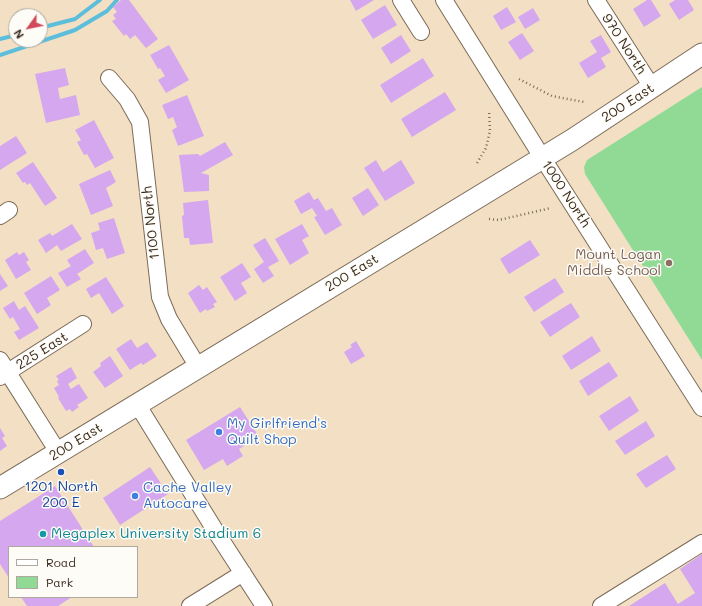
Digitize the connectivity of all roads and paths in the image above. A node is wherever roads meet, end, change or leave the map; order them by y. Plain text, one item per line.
1 (401, 0) edge
2 (444, 0) edge
3 (596, 0) edge
4 (421, 32) dead end
5 (701, 56) edge
6 (109, 78) dead end
7 (519, 79) dead end
8 (652, 87) junction
9 (584, 102) dead end
10 (489, 110) dead end
11 (542, 158) junction
12 (477, 163) dead end
13 (551, 208) dead end
14 (489, 219) dead end
15 (83, 324) dead end
16 (198, 367) junction
17 (3, 370) edge
18 (138, 404) junction
19 (702, 408) edge
20 (58, 452) junction
21 (0, 488) edge
22 (702, 543) edge
23 (243, 574) junction
24 (190, 606) edge
25 (264, 606) edge
26 (601, 606) edge

1 - 4 street
2 - 11 street, 1000 North
3 - 8 street, 970 North
5 - 8 main road, 200 East
6 - 16 street, 1100 North
7 - 9 path
8 - 11 main road, 200 East
10 - 12 path
11 - 16 main road, 200 East
11 - 19 street, 1000 North
13 - 14 path
15 - 17 street, 225 East
16 - 18 main road, 200 East
17 - 20 street
18 - 20 main road, 200 East
18 - 23 street
20 - 21 main road, 200 East
22 - 26 street
23 - 24 street
23 - 25 street

